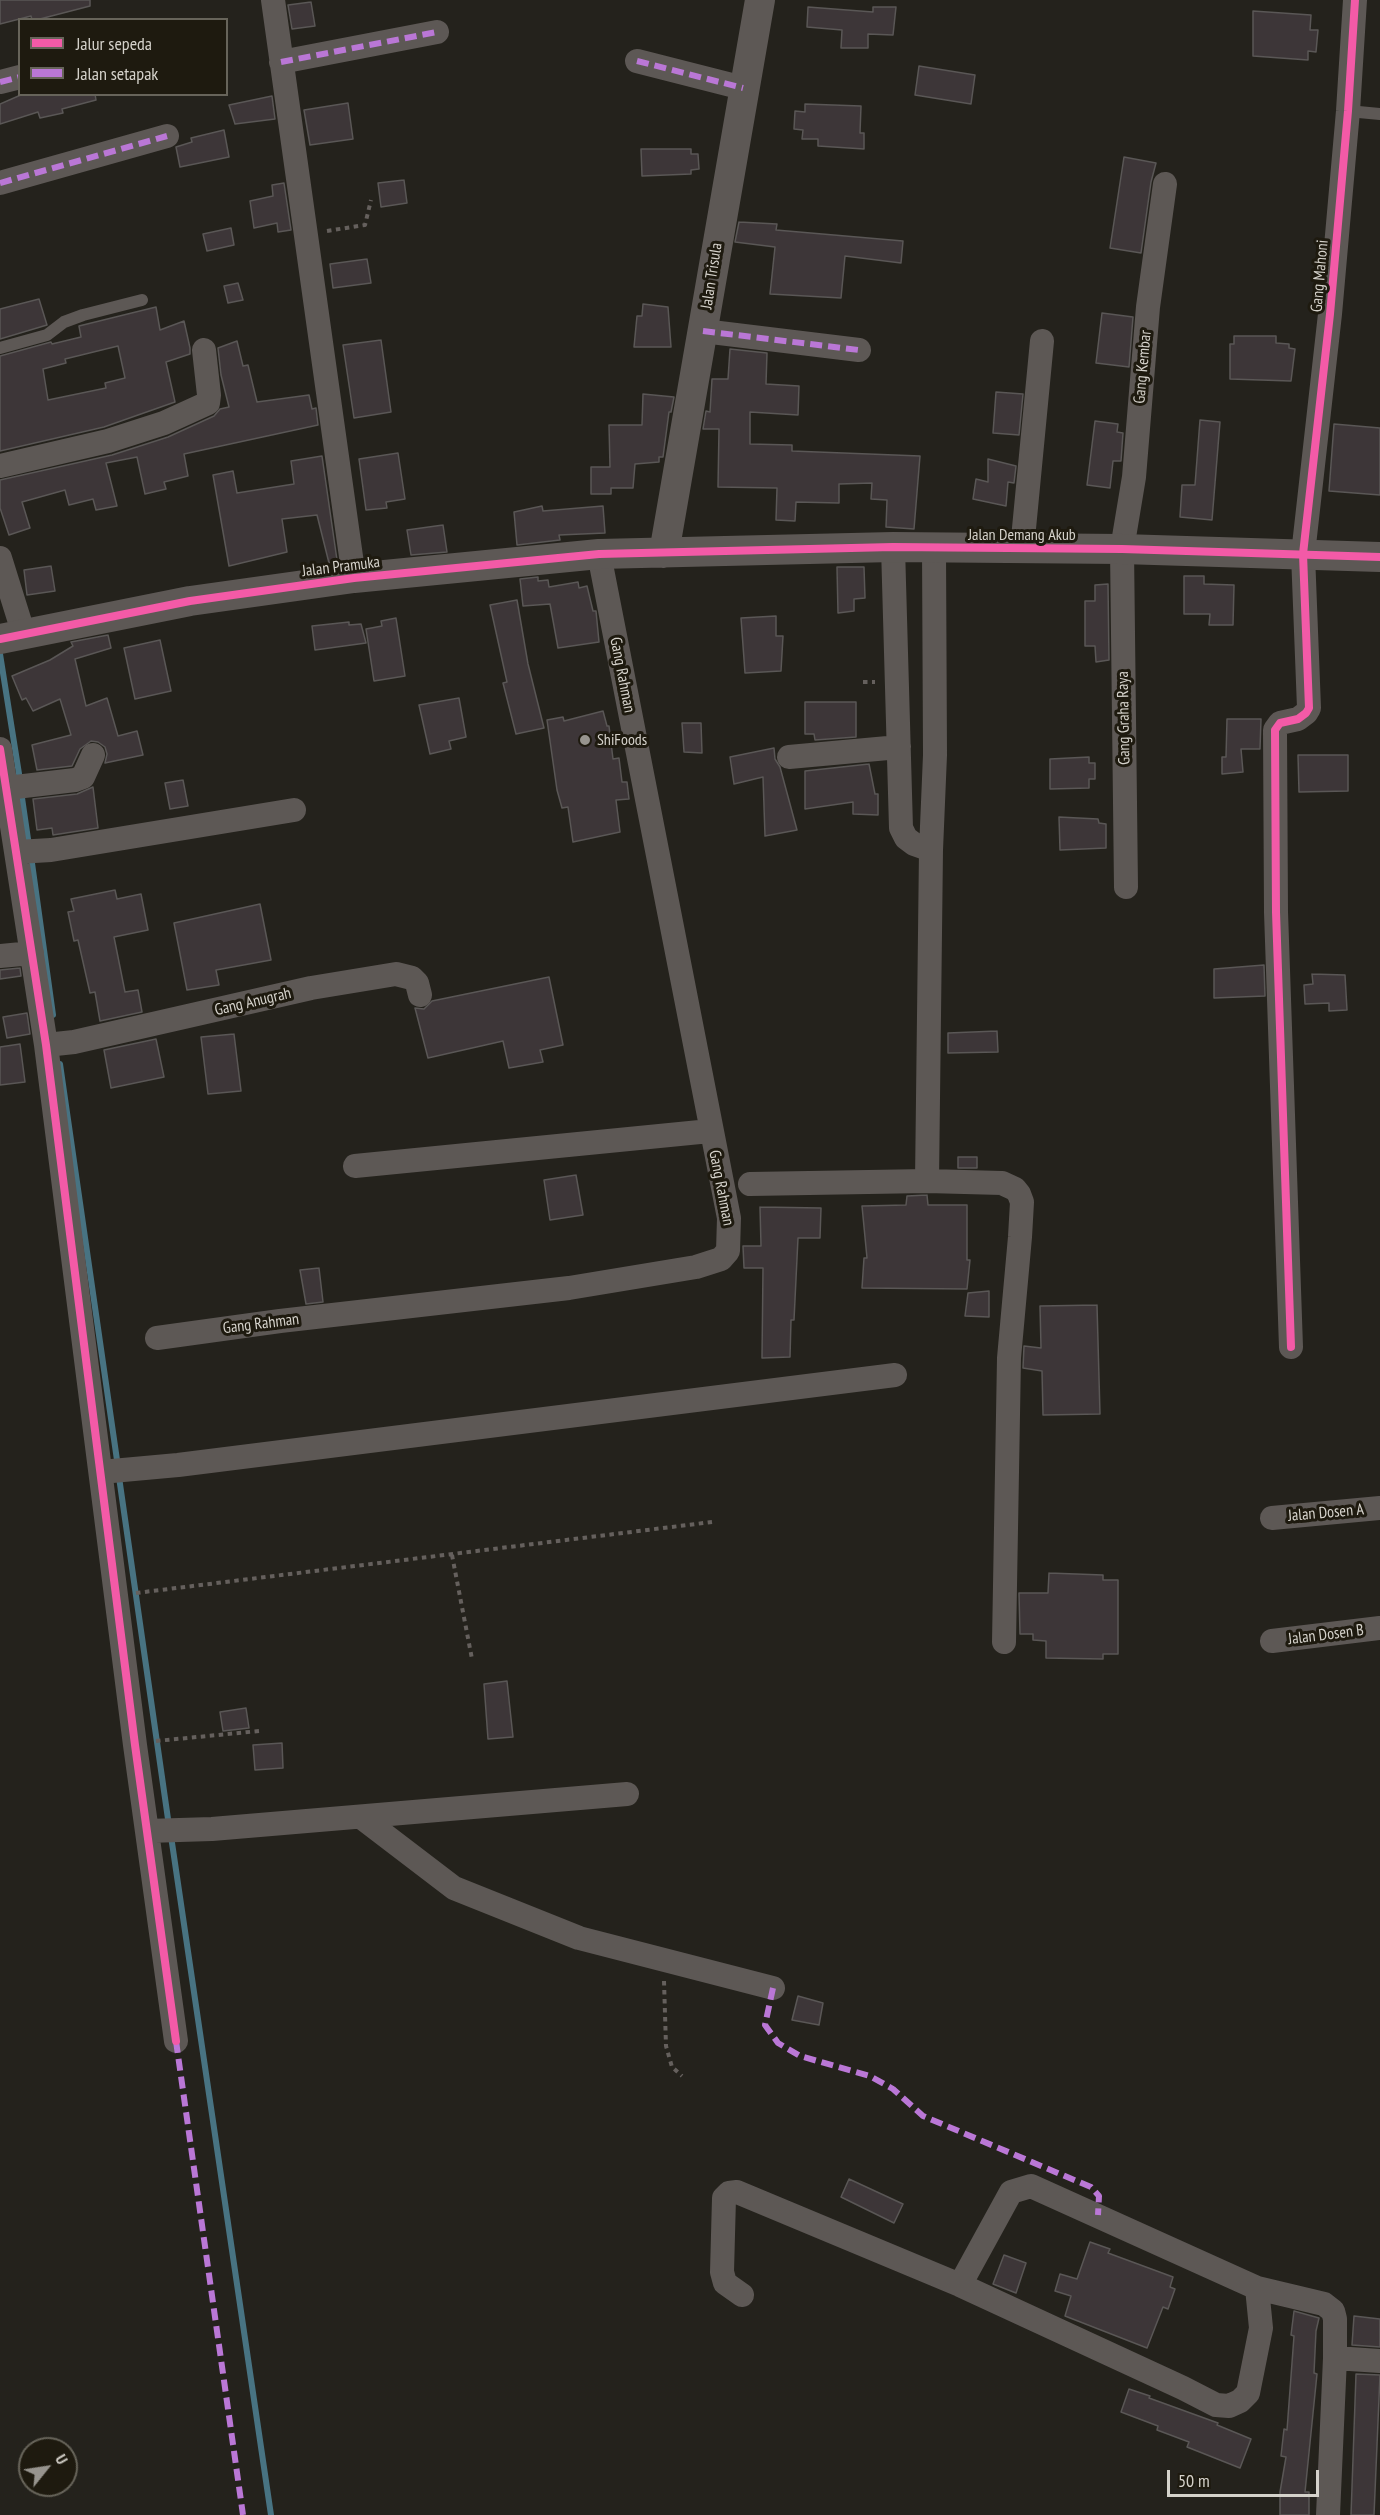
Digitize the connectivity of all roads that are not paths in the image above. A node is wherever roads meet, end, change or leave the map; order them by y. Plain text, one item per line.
1 (273, 0) edge
2 (760, 0) edge
3 (1355, 0) edge
4 (437, 32) dead end
5 (281, 62) junction
6 (637, 62) dead end
7 (18, 78) edge
8 (0, 82) edge
9 (743, 88) junction
10 (1348, 111) junction
11 (1380, 114) edge
12 (167, 136) dead end
13 (0, 183) edge
14 (1165, 184) dead end
15 (142, 300) dead end
16 (703, 331) junction
17 (1042, 341) dead end
18 (0, 348) edge
19 (204, 350) dead end
20 (859, 350) dead end
21 (0, 466) edge
22 (893, 547) junction
23 (934, 549) junction
24 (1022, 549) junction
25 (1122, 549) junction
26 (664, 553) junction
27 (599, 554) junction
28 (1303, 554) junction
29 (1380, 557) edge
30 (0, 558) edge
31 (354, 578) junction
32 (13, 637) edge
33 (899, 747) junction
34 (0, 749) edge
35 (93, 755) dead end
36 (789, 757) dead end
37 (20, 786) junction
38 (294, 810) dead end
39 (931, 850) junction
40 (32, 851) junction
41 (1126, 887) dead end
42 (32, 952) junction
43 (0, 956) edge
44 (420, 995) dead end
45 (57, 1044) junction
46 (710, 1131) junction
47 (355, 1166) dead end
48 (927, 1181) junction
49 (750, 1184) dead end
50 (157, 1338) dead end
51 (1291, 1347) dead end
52 (895, 1375) dead end
53 (101, 1472) junction
54 (1380, 1508) edge
55 (1272, 1518) dead end
56 (1380, 1628) edge
57 (1272, 1641) dead end
58 (1004, 1642) dead end
59 (627, 1794) dead end
60 (361, 1817) junction
61 (147, 1832) junction
62 (772, 1988) dead end
63 (176, 2041) dead end
64 (960, 2285) junction
65 (1257, 2288) junction
66 (742, 2295) dead end
67 (1335, 2358) junction
68 (1380, 2361) edge
69 (1328, 2515) edge

1 - 5 street
2 - 9 street, Jalan Trisula
3 - 10 street, Gang Mahoni
4 - 5 street
5 - 31 street
6 - 9 street
7 - 8 street
9 - 16 street, Jalan Trisula
10 - 11 lane
10 - 28 street, Gang Mahoni
12 - 13 street
14 - 25 street, Gang Kembar
15 - 18 lane
16 - 20 street
16 - 26 street, Jalan Trisula
17 - 24 street
19 - 21 street
22 - 23 street, Jalan Demang Akub
22 - 26 street, Jalan Demang Akub
22 - 33 street
23 - 24 street, Jalan Demang Akub
23 - 39 street
24 - 25 street, Jalan Demang Akub
25 - 28 street, Jalan Demang Akub
25 - 41 street, Gang Graha Raya
26 - 27 street, Jalan Pramuka
27 - 31 street, Jalan Pramuka
27 - 46 street, Gang Rahman
28 - 29 street, Jalan Demang Akub
28 - 51 street, Gang Mahoni
30 - 32 street
31 - 32 street, Jalan Pramuka
33 - 36 street
33 - 39 street
34 - 37 street
35 - 37 street
37 - 40 street
38 - 40 street
39 - 48 street
40 - 42 street
42 - 43 street
42 - 45 street
44 - 45 street, Gang Anugrah
45 - 53 street
46 - 47 street
46 - 50 street, Gang Rahman
48 - 49 street
48 - 58 street
52 - 53 street
53 - 61 street
54 - 55 street, Jalan Dosen A
56 - 57 street, Jalan Dosen B
59 - 60 street
60 - 61 street
60 - 62 street
61 - 63 street
64 - 65 street
64 - 65 street
64 - 66 street
65 - 67 street
67 - 68 street
67 - 69 street

